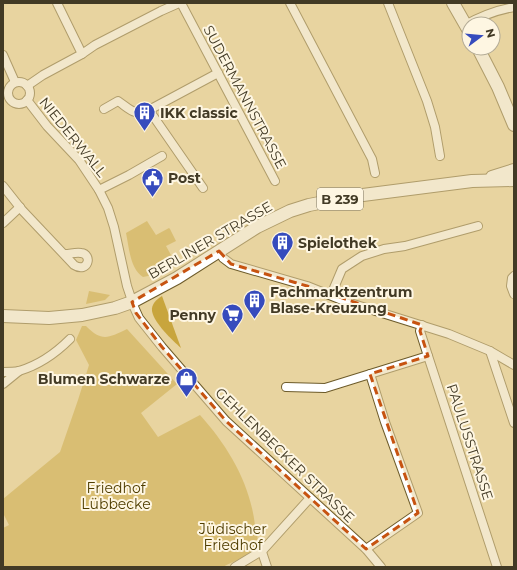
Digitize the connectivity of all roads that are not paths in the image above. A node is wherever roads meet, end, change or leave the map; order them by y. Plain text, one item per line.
1 (57, 3) edge
2 (180, 3) edge
3 (290, 3) edge
4 (388, 3) edge
5 (453, 3) edge
6 (514, 7) edge
7 (487, 16) edge
8 (461, 17) edge
9 (82, 54) junction
10 (3, 55) edge
11 (482, 56) edge
12 (218, 73) junction
13 (15, 82) junction
14 (27, 86) junction
15 (6, 98) edge
16 (27, 100) junction
17 (104, 109) dead end
18 (149, 110) junction
19 (514, 124) edge
20 (162, 156) dead end
21 (440, 156) dead end
22 (514, 170) edge
23 (375, 173) dead end
24 (481, 180) junction
25 (514, 180) edge
26 (275, 181) dead end
27 (3, 186) edge
28 (203, 188) dead end
29 (99, 190) junction
30 (20, 207) junction
31 (3, 223) edge
32 (478, 226) dead end
33 (219, 251) junction
34 (64, 254) dead end
35 (514, 276) edge
36 (514, 294) edge
37 (331, 295) junction
38 (132, 302) junction
39 (3, 316) edge
40 (422, 325) junction
41 (70, 339) dead end
42 (490, 351) junction
43 (428, 356) junction
44 (514, 364) edge
45 (19, 370) junction
46 (3, 372) edge
47 (370, 374) junction
48 (3, 384) edge
49 (286, 387) dead end
50 (514, 423) edge
51 (310, 498) junction
52 (366, 549) junction
53 (262, 552) junction
54 (235, 567) edge
55 (267, 567) edge
56 (381, 567) edge
57 (497, 567) edge

1 - 9 street
2 - 9 street
2 - 12 street, SUDERMANNSTRASSE
3 - 23 street
4 - 21 street
5 - 8 main road
6 - 7 street
9 - 14 street
10 - 13 street
11 - 19 main road
12 - 18 street
12 - 26 street, SUDERMANNSTRASSE
13 - 14 street
13 - 15 street
14 - 16 street
15 - 16 street
16 - 29 street, NIEDERWALL
17 - 18 street
18 - 28 street
20 - 29 street, NIEDERWALL
22 - 24 main road, BERLINER STRASSE / B 239
24 - 25 main road, BERLINER STRASSE / B 239
24 - 33 main road, BERLINER STRASSE / B 239
27 - 30 street
29 - 38 street, NIEDERWALL
30 - 31 street
30 - 34 street
32 - 37 street
33 - 37 street
33 - 38 main road, BERLINER STRASSE / B 239
35 - 36 street
37 - 40 street
38 - 39 main road, BERLINER STRASSE / B 239
38 - 51 street, GEHLENBECKER STRASSE
40 - 42 street
40 - 43 street, PAULUSSTRASSE
41 - 45 street
42 - 44 street
42 - 50 street
43 - 47 street
43 - 57 street, PAULUSSTRASSE
45 - 46 street
45 - 48 street
47 - 49 street
47 - 52 street
51 - 52 street, GEHLENBECKER STRASSE
51 - 53 street
52 - 56 street, GEHLENBECKER STRASSE
53 - 54 street
53 - 55 street

